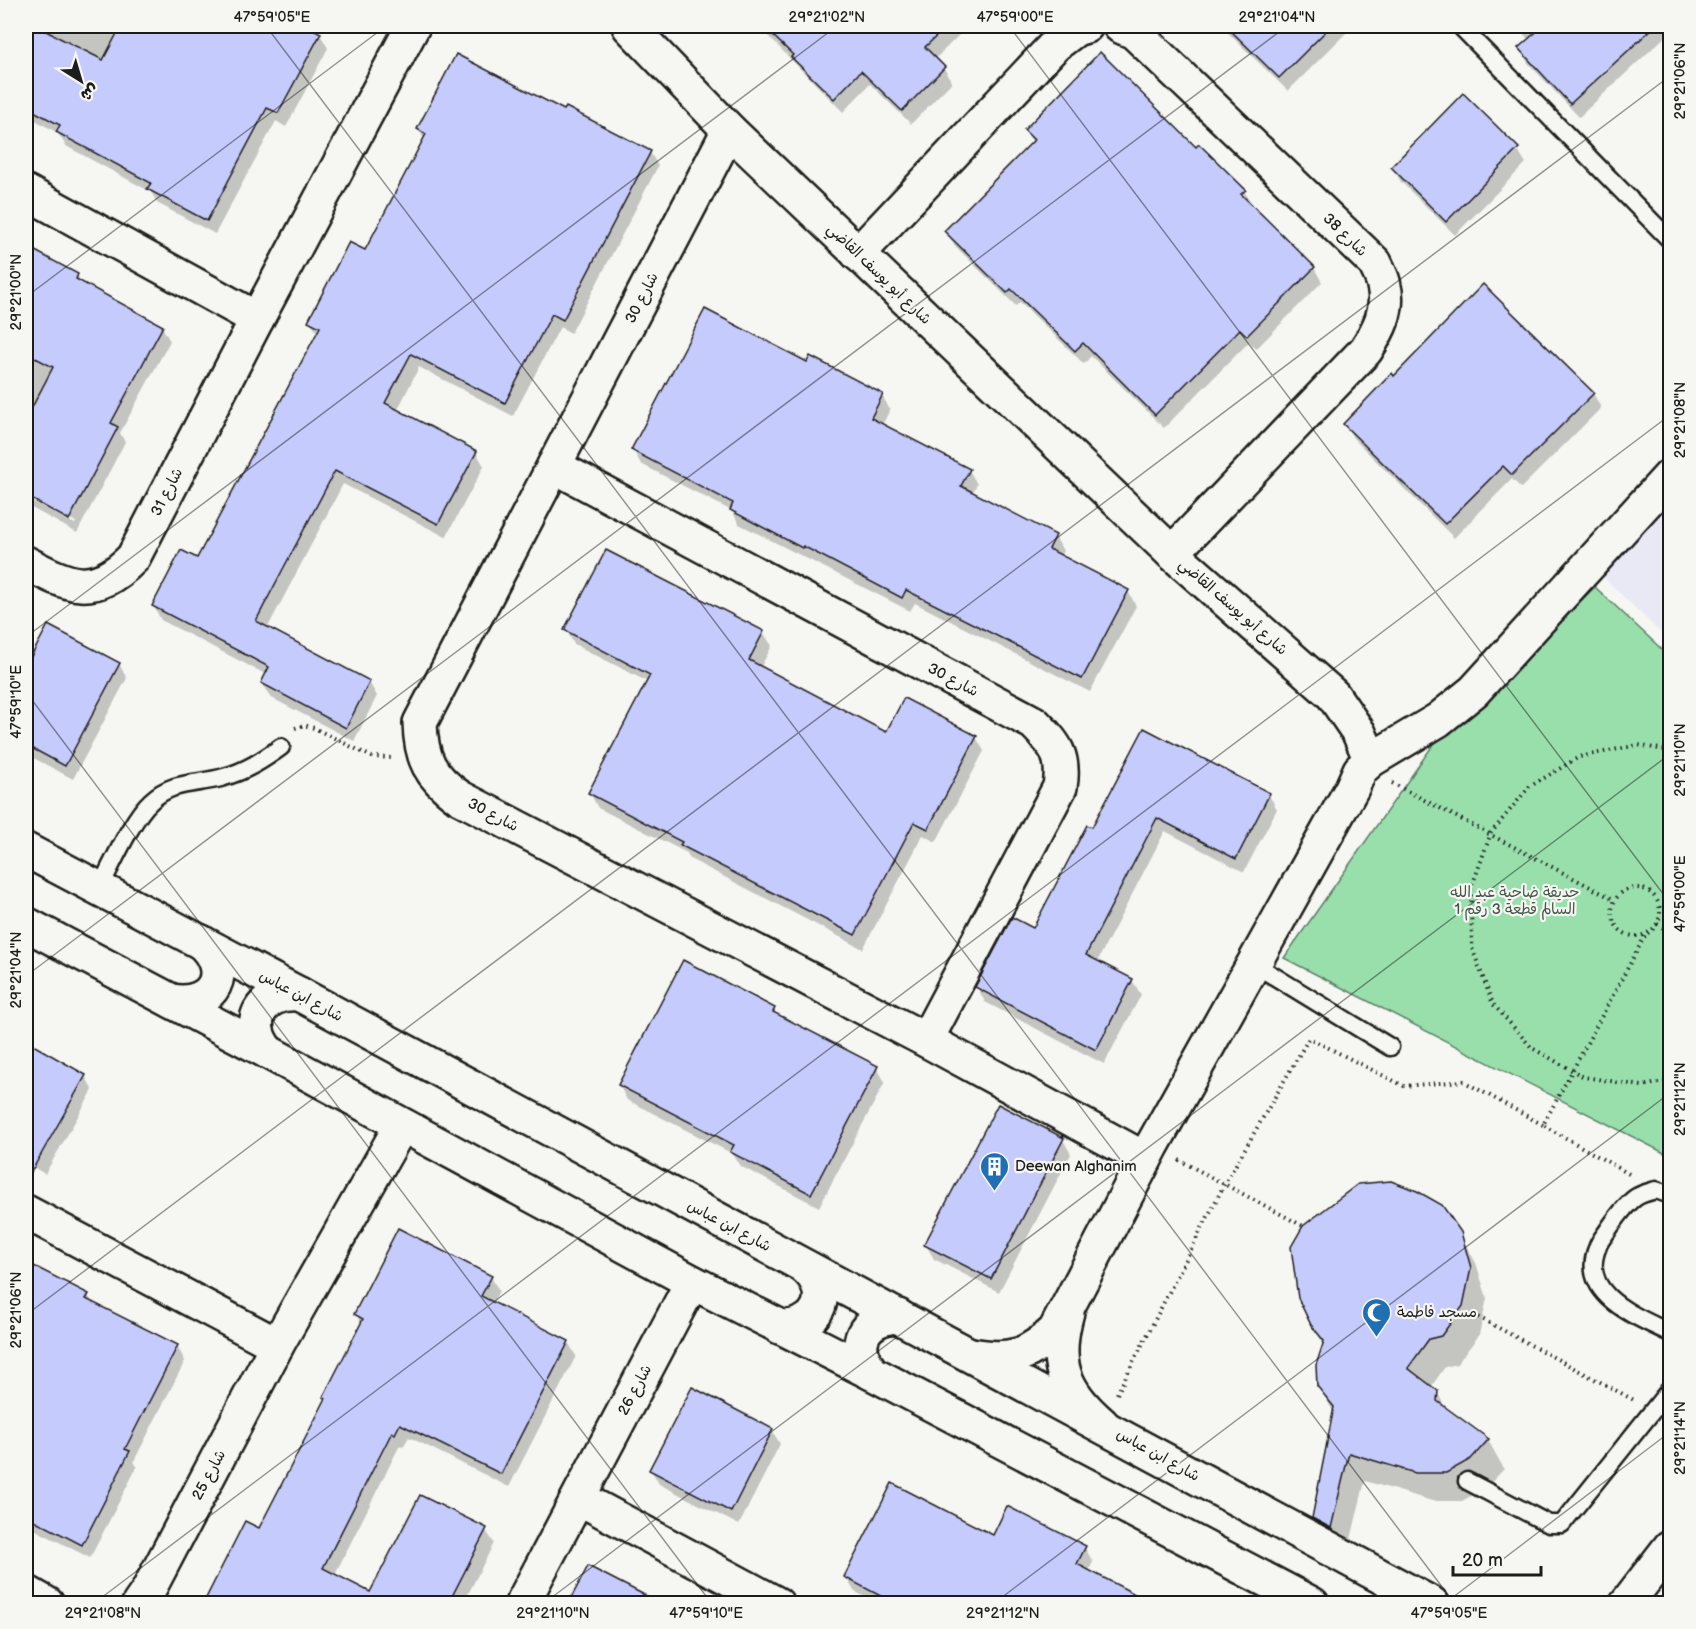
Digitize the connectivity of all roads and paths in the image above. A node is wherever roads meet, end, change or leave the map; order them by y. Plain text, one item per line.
1 (413, 26) edge
2 (629, 26) edge
3 (1086, 26) edge
4 (1120, 26) edge
5 (1460, 26) edge
6 (729, 130) junction
7 (26, 192) edge
8 (1671, 240) edge
9 (858, 254) junction
10 (257, 319) junction
11 (554, 466) junction
12 (1671, 476) edge
13 (1172, 553) junction
14 (26, 563) edge
15 (281, 747) joint
16 (1671, 751) edge
17 (424, 756) junction
18 (1371, 760) junction
19 (1491, 833) junction
20 (26, 850) edge
21 (99, 889) junction
22 (1615, 900) junction
23 (26, 924) edge
24 (1657, 924) junction
25 (1671, 932) edge
26 (1646, 934) junction
27 (201, 942) junction
28 (1254, 964) junction
29 (299, 994) junction
30 (172, 1001) junction
31 (926, 1040) junction
32 (1390, 1047) dead end
33 (268, 1052) junction
34 (1573, 1071) junction
35 (1671, 1080) edge
36 (1543, 1125) junction
37 (401, 1126) junction
38 (1148, 1152) junction
39 (1224, 1185) junction
40 (1663, 1192) edge
41 (26, 1212) edge
42 (1303, 1226) dead end
43 (805, 1267) junction
44 (692, 1282) junction
45 (1067, 1311) junction
46 (898, 1316) junction
47 (1478, 1317) dead end
48 (780, 1327) junction
49 (1671, 1333) edge
50 (277, 1345) junction
51 (971, 1355) junction
52 (872, 1373) junction
53 (1671, 1389) edge
54 (1654, 1410) junction
55 (1102, 1424) junction
56 (1467, 1481) dead end
57 (579, 1498) junction
58 (1671, 1547) edge
59 (26, 1592) edge
60 (1426, 1602) edge
61 (47, 1604) edge
62 (139, 1604) edge
63 (522, 1604) edge
64 (777, 1604) edge
65 (1312, 1604) edge
66 (1626, 1604) edge

1 - 10 street, شارع 31
2 - 6 street, شارع أبو يوسف القاضي
3 - 9 street
4 - 13 street, شارع 38
5 - 8 lane
6 - 9 street, شارع أبو يوسف القاضي
6 - 11 street, شارع 30
7 - 10 street
9 - 13 street, شارع أبو يوسف القاضي
10 - 14 street, شارع 31
11 - 17 street, شارع 30
11 - 31 street, شارع 30
12 - 18 street
13 - 18 street, شارع أبو يوسف القاضي
15 - 17 path
15 - 21 lane
16 - 19 path
17 - 31 street, شارع 30
18 - 19 path
18 - 28 street
19 - 22 path
19 - 34 path
20 - 21 street, شارع ابن عباس
21 - 27 street, شارع ابن عباس
22 - 24 path
22 - 26 path
23 - 30 street
24 - 25 path
24 - 26 path
26 - 34 path
27 - 29 street, شارع ابن عباس
27 - 30 street
28 - 32 lane
28 - 38 street
29 - 33 street
29 - 43 street, شارع ابن عباس
30 - 33 street
31 - 38 street, شارع 30
33 - 37 street
34 - 35 path
34 - 36 path
36 - 39 path
36 - 40 path
37 - 44 street
37 - 50 street, شارع 25
38 - 39 path
38 - 45 street
39 - 42 path
39 - 55 path
40 - 49 lane
41 - 50 street
43 - 46 street, شارع ابن عباس
43 - 48 street
44 - 48 street
44 - 57 street, شارع 26
45 - 51 street
45 - 55 street
46 - 51 street, شارع ابن عباس
46 - 52 street
47 - 54 path
48 - 52 street
50 - 62 street, شارع 25
51 - 55 street, شارع ابن عباس
52 - 65 street
53 - 54 lane
54 - 56 lane
55 - 60 street, شارع ابن عباس
57 - 63 street, شارع 26
57 - 64 street
58 - 66 street
59 - 61 street

